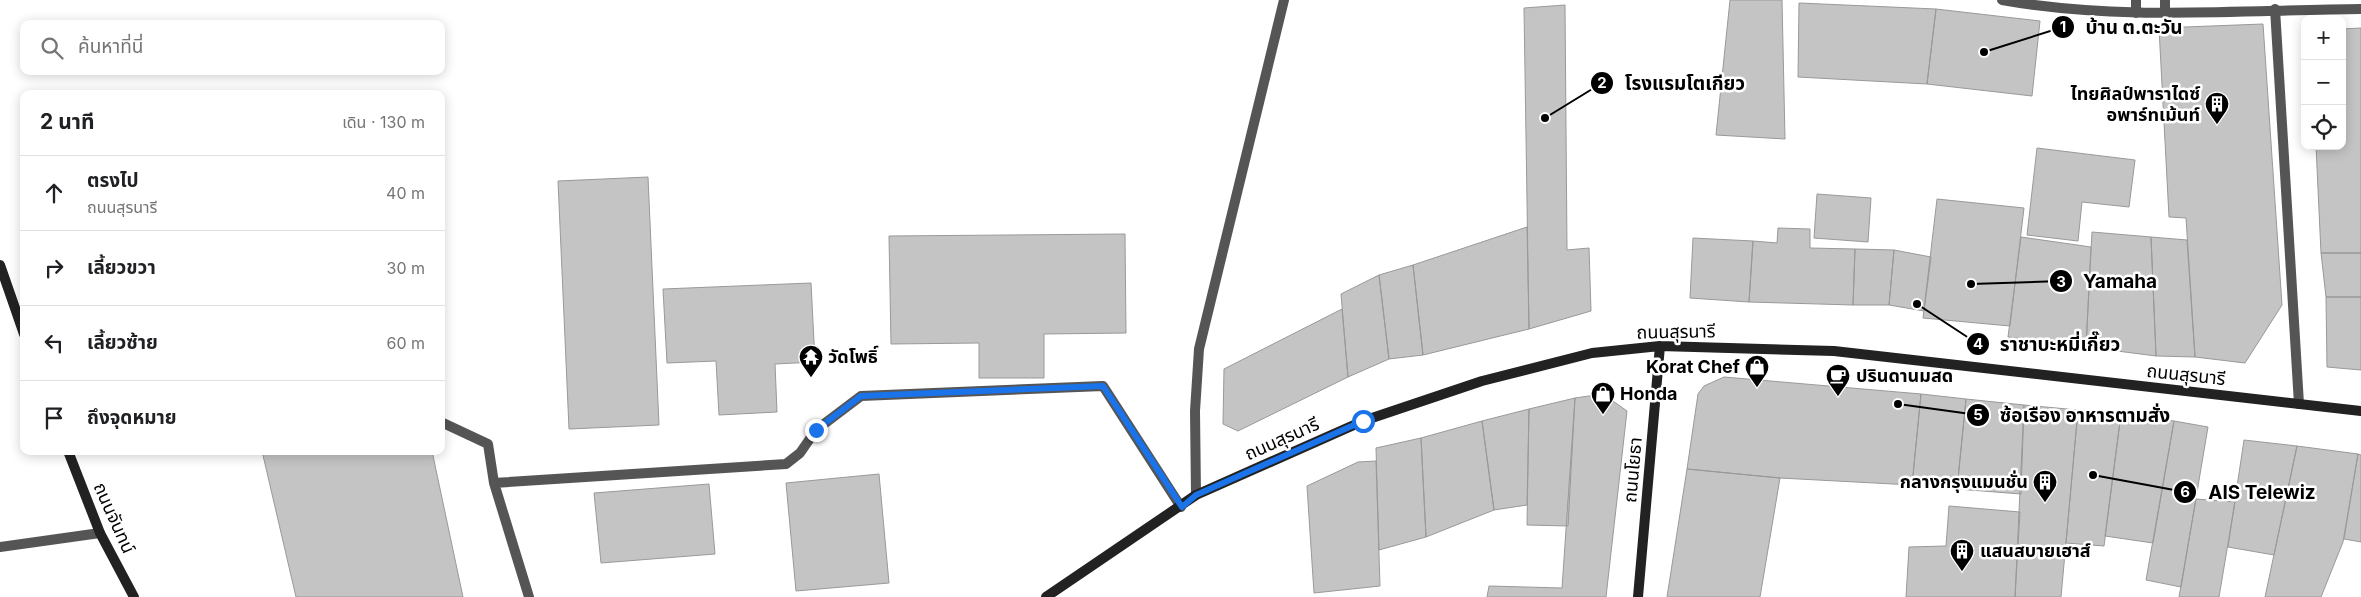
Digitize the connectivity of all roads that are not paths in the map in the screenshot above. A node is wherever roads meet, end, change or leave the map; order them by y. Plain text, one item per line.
1 (1284, 0) edge
2 (2002, 0) edge
3 (2136, 0) edge
4 (2165, 0) edge
5 (2361, 8) edge
6 (2275, 9) junction
7 (2165, 12) junction
8 (2136, 13) junction
9 (0, 265) edge
10 (20, 322) edge
11 (1660, 346) junction
12 (2299, 404) junction
13 (2361, 411) edge
14 (445, 424) edge
15 (70, 455) edge
16 (494, 483) junction
17 (1196, 495) junction
18 (1182, 507) junction
19 (100, 533) junction
20 (0, 547) edge
21 (134, 597) edge
22 (529, 597) edge
23 (1046, 597) edge
24 (1638, 597) edge

1 - 17 street
2 - 8 street
3 - 8 street
4 - 7 street
5 - 6 street
6 - 7 street
6 - 12 street
7 - 8 street
9 - 10 main road
11 - 12 main road, ถนนสุรนารี
11 - 17 main road, ถนนสุรนารี
11 - 24 main road, ถนนโยธา
12 - 13 main road, ถนนสุรนารี
14 - 16 street
15 - 19 main road, ถนนจันทน์
16 - 18 street
16 - 22 street
17 - 18 main road, ถนนสุรนารี
18 - 23 main road, ถนนสุรนารี
19 - 20 street
19 - 21 main road, ถนนจันทน์

